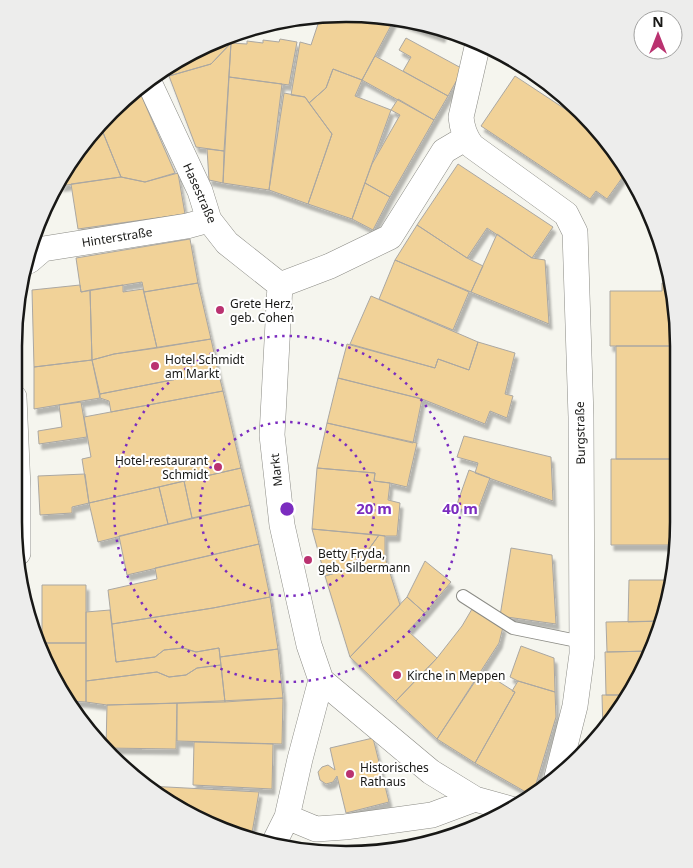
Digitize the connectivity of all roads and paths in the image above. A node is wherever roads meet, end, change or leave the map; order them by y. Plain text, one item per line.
1 (476, 50) edge
2 (151, 87) edge
3 (466, 138) junction
4 (209, 220) junction
5 (36, 255) edge
6 (280, 285) junction
7 (464, 596) dead end
8 (582, 642) junction
9 (321, 680) junction
10 (560, 765) edge
11 (475, 799) junction
12 (501, 806) edge
13 (287, 817) junction
14 (277, 838) edge

1 - 3 street
2 - 4 street, Hasestraße
3 - 6 street
3 - 8 street, Burgstraße
4 - 5 street, Hinterstraße
4 - 6 street, Hasestraße
6 - 9 street, Markt
7 - 8 lane
8 - 10 street, Burgstraße
9 - 11 street
9 - 13 street
11 - 12 street
11 - 13 street
13 - 14 street

